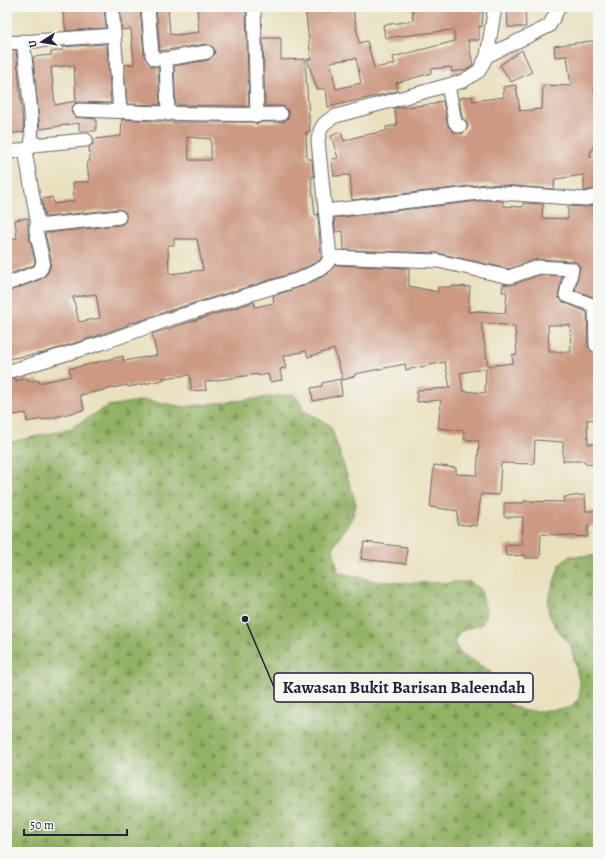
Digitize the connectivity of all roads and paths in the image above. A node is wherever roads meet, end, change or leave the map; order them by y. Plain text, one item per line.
1 (112, 7) edge
2 (148, 7) edge
3 (254, 7) edge
4 (495, 7) edge
5 (559, 7) edge
6 (114, 35) junction
7 (24, 41) junction
8 (7, 43) edge
9 (207, 52) dead end
10 (487, 56) junction
11 (166, 59) junction
12 (448, 85) junction
13 (79, 110) dead end
14 (120, 111) junction
15 (168, 114) junction
16 (281, 114) dead end
17 (257, 116) junction
18 (460, 126) dead end
19 (86, 140) dead end
20 (29, 147) junction
21 (7, 153) edge
22 (598, 196) edge
23 (325, 211) junction
24 (119, 217) dead end
25 (38, 226) junction
26 (330, 257) junction
27 (7, 284) edge
28 (598, 345) edge
29 (7, 372) edge

1 - 6 street
2 - 11 street
3 - 17 street
4 - 10 street
5 - 10 street
6 - 7 street
6 - 14 street
7 - 8 street
7 - 20 street
9 - 11 street
10 - 12 street
11 - 15 street
12 - 18 street
12 - 23 street
13 - 14 street
14 - 15 street
15 - 17 street
16 - 17 street
19 - 20 street
20 - 21 street
20 - 25 street
22 - 23 street
23 - 26 street
24 - 25 street
25 - 27 street
26 - 28 street
26 - 29 street

